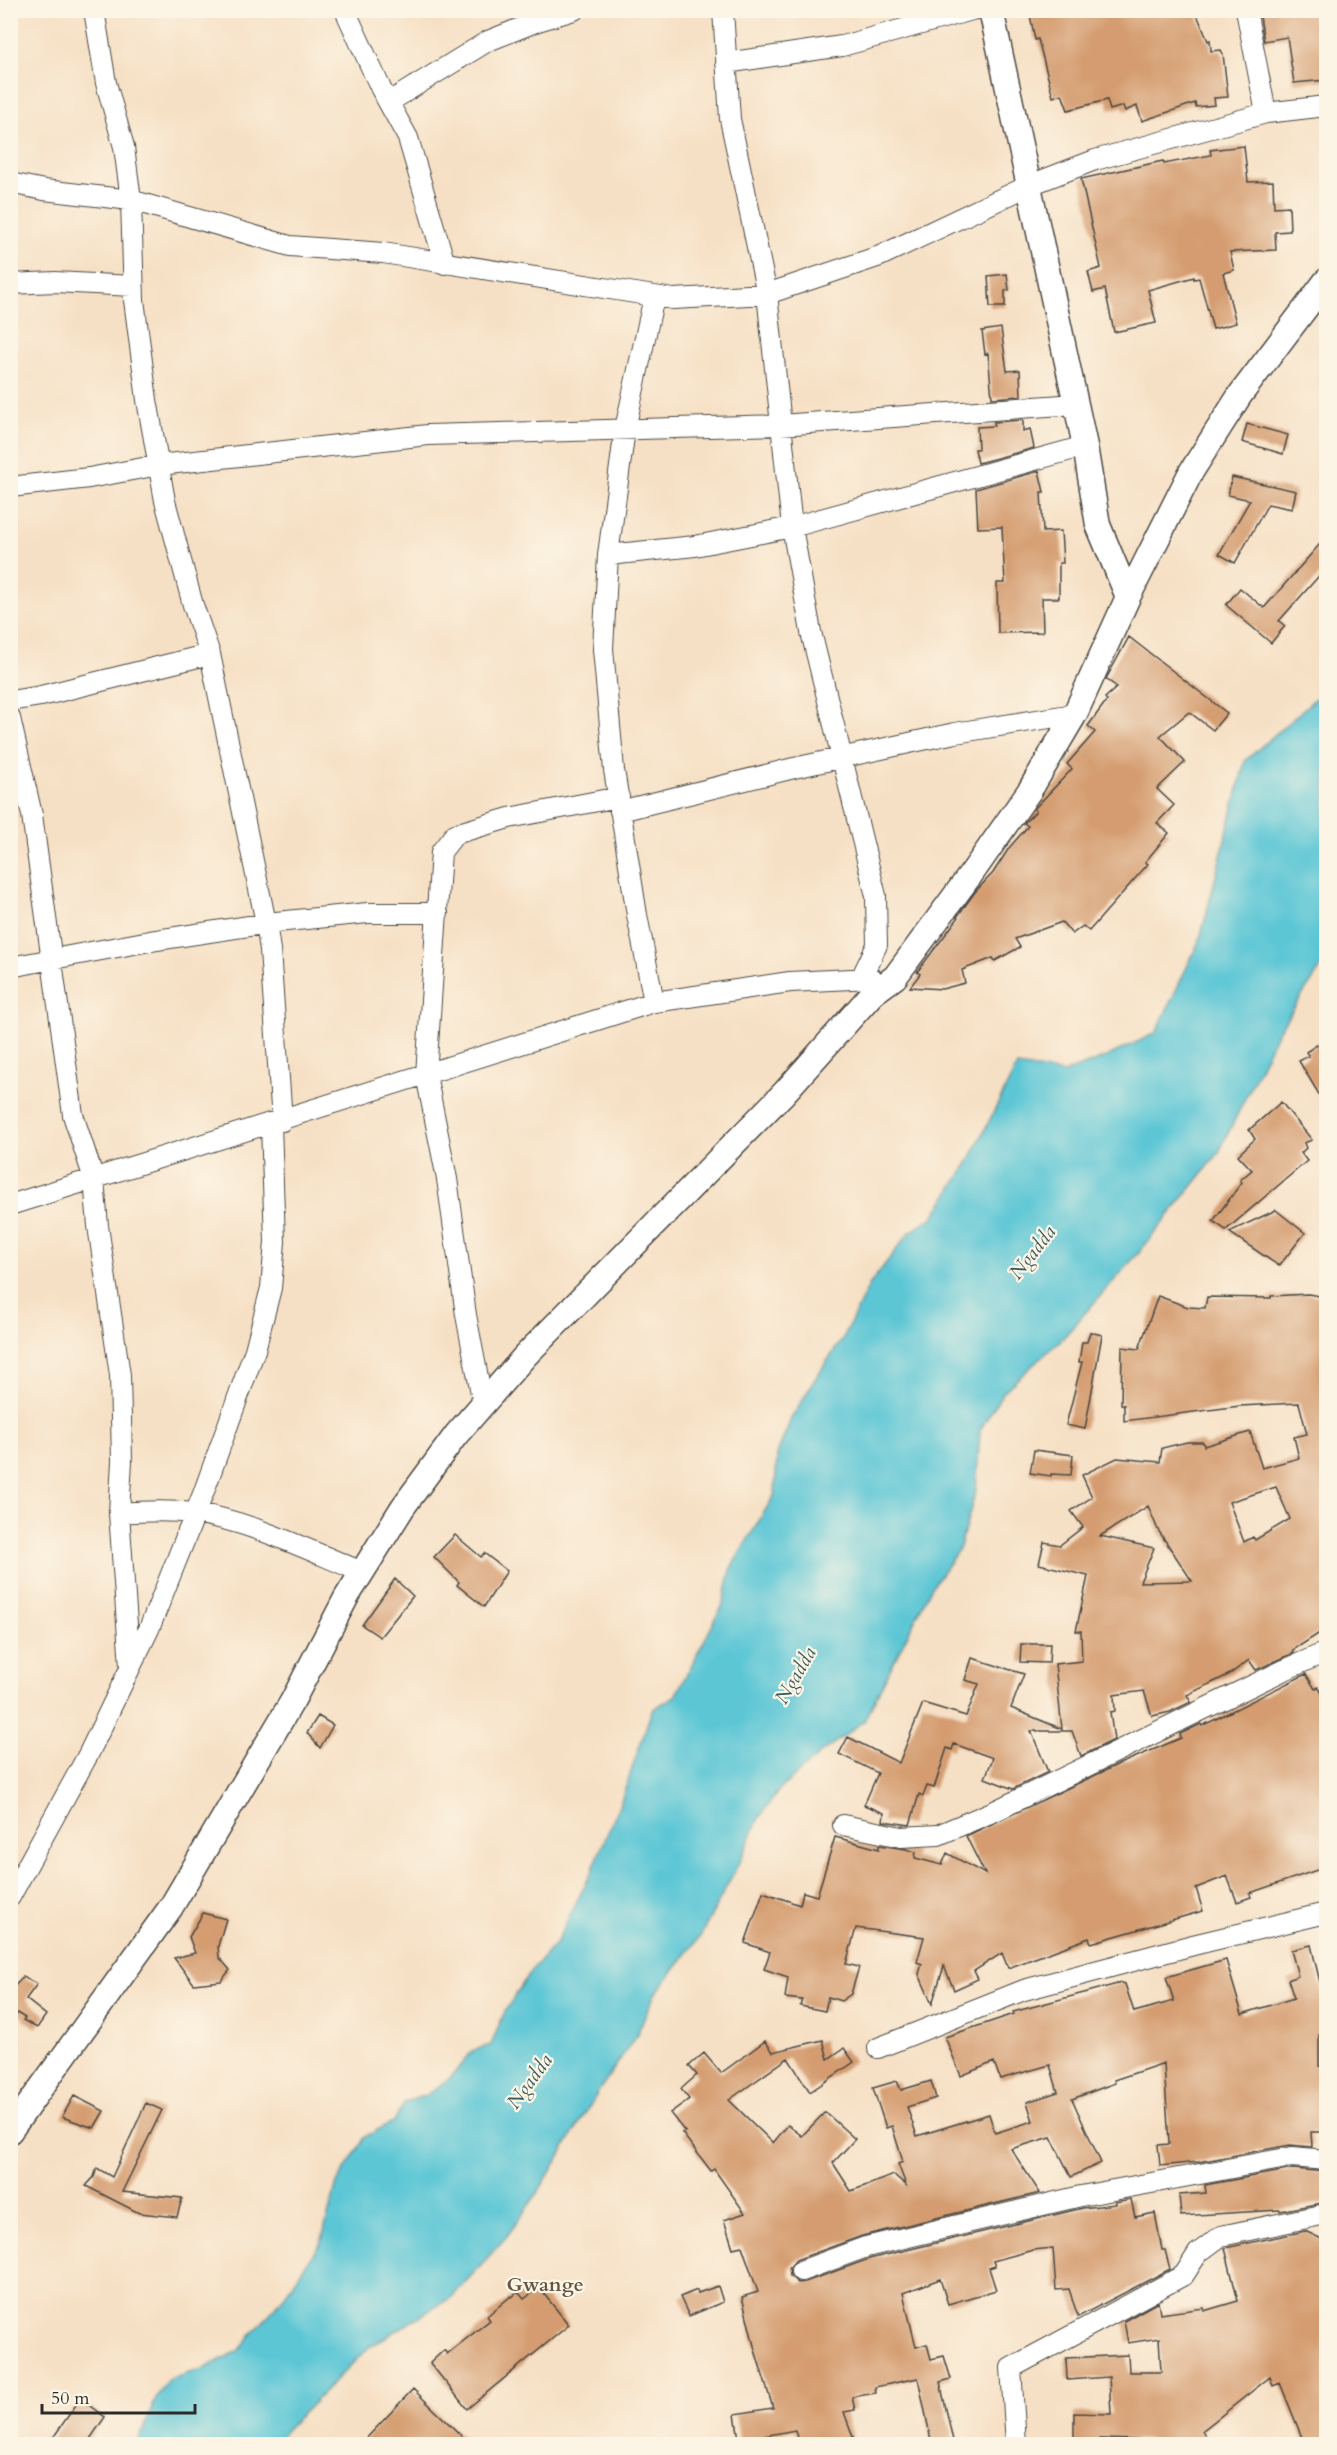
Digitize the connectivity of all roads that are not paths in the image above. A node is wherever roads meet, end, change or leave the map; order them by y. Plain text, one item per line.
1 (94, 10) edge
2 (345, 10) edge
3 (574, 10) edge
4 (723, 10) edge
5 (972, 10) edge
6 (991, 10) edge
7 (1246, 10) edge
8 (726, 63) junction
9 (389, 102) junction
10 (1326, 106) edge
11 (1266, 113) junction
12 (10, 183) edge
13 (1030, 185) junction
14 (131, 200) junction
15 (445, 264) junction
16 (1326, 281) edge
17 (10, 284) edge
18 (133, 286) junction
19 (767, 294) junction
20 (654, 297) junction
21 (1076, 404) junction
22 (780, 425) junction
23 (625, 429) junction
24 (1085, 446) junction
25 (159, 465) junction
26 (10, 487) edge
27 (792, 527) junction
28 (608, 555) junction
29 (1128, 597) junction
30 (210, 654) junction
31 (10, 701) edge
32 (1075, 714) junction
33 (10, 718) edge
34 (841, 758) junction
35 (620, 804) junction
36 (438, 913) junction
37 (266, 923) junction
38 (53, 958) junction
39 (10, 967) edge
40 (895, 976) junction
41 (861, 978) junction
42 (654, 1002) junction
43 (426, 1075) junction
44 (276, 1122) junction
45 (94, 1179) junction
46 (10, 1205) edge
47 (483, 1404) junction
48 (119, 1513) junction
49 (195, 1513) junction
50 (362, 1572) junction
51 (1326, 1652) edge
52 (130, 1666) junction
53 (843, 1825) dead end
54 (10, 1897) edge
55 (1326, 1913) edge
56 (878, 2048) dead end
57 (10, 2131) edge
58 (1326, 2160) edge
59 (1326, 2214) edge
60 (801, 2271) dead end
61 (1016, 2445) edge

1 - 14 street
2 - 9 street
3 - 9 street
4 - 8 street
5 - 8 street
6 - 13 street
7 - 11 street
8 - 19 street
9 - 15 street
10 - 11 street
11 - 13 street
12 - 14 street
13 - 19 street
13 - 21 street
14 - 15 street
14 - 18 street
15 - 20 street
16 - 29 street
17 - 18 street
18 - 25 street
19 - 20 street
19 - 22 street
20 - 23 street
21 - 22 street
21 - 24 street
22 - 23 street
22 - 27 street
23 - 25 street
23 - 28 street
24 - 27 street
24 - 29 street
25 - 26 street
25 - 30 street
27 - 28 street
27 - 34 street
28 - 35 street
29 - 32 street
30 - 31 street
30 - 37 street
32 - 34 street
32 - 40 street
33 - 38 street
34 - 35 street
34 - 41 street
35 - 36 street
35 - 42 street
36 - 37 street
36 - 43 street
37 - 38 street
37 - 44 street
38 - 39 street
38 - 45 street
40 - 41 street
40 - 47 street
41 - 42 street
42 - 43 street
43 - 44 street
43 - 47 street
44 - 45 street
44 - 49 street
45 - 46 street
45 - 48 street
47 - 50 street
48 - 49 street
48 - 52 street
49 - 50 street
49 - 52 street
50 - 57 street
51 - 53 street
52 - 54 street
55 - 56 street
58 - 60 street
59 - 61 street

